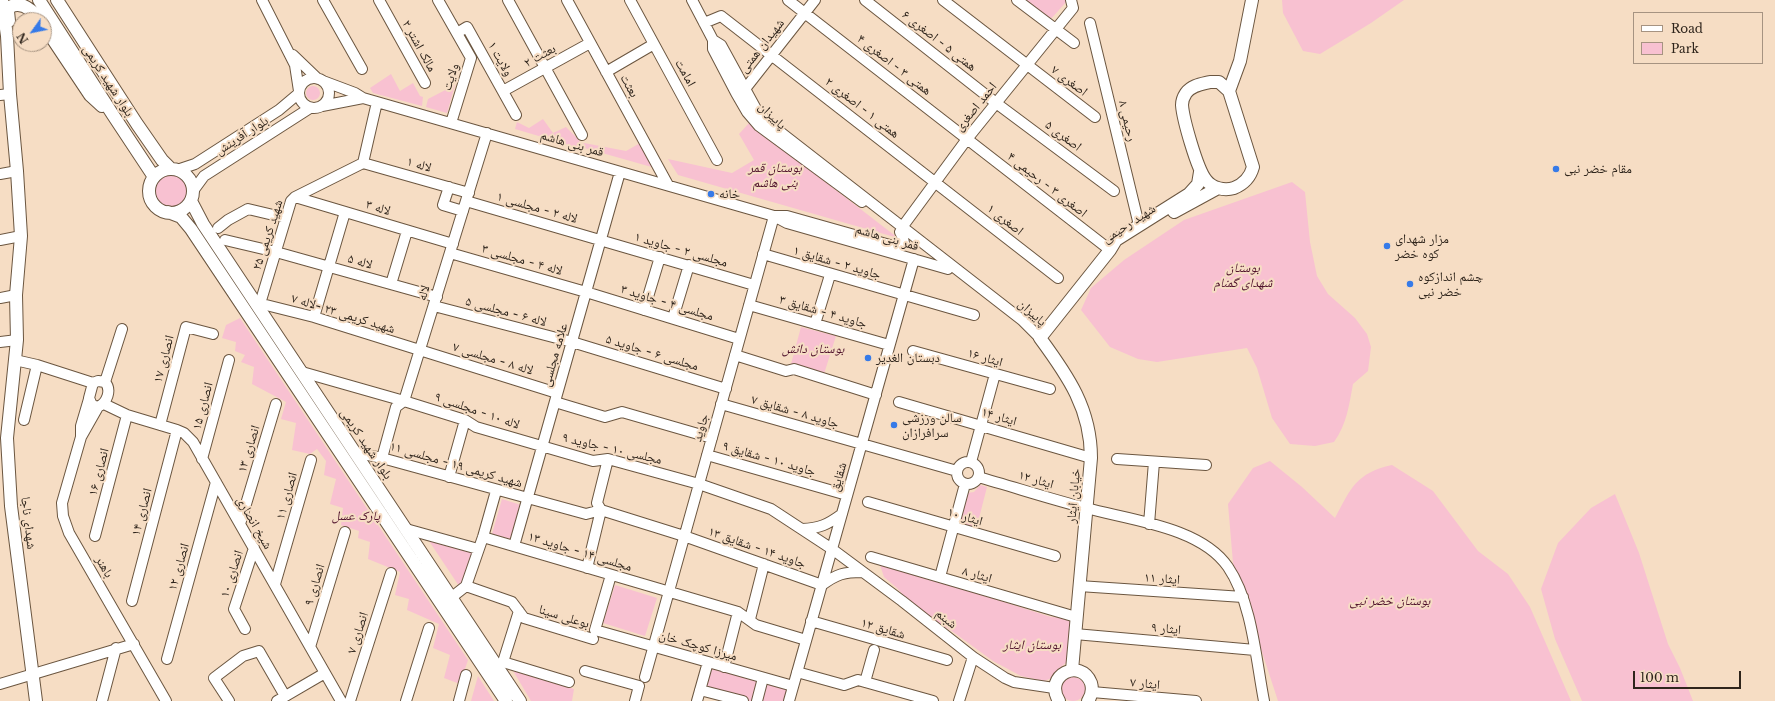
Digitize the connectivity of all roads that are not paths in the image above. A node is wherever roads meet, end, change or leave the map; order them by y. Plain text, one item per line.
1 (39, 0) edge
2 (57, 0) edge
3 (262, 0) edge
4 (322, 0) edge
5 (379, 0) edge
6 (438, 0) edge
7 (508, 0) edge
8 (567, 0) edge
9 (630, 0) edge
10 (692, 0) edge
11 (788, 0) edge
12 (815, 0) edge
13 (865, 0) edge
14 (943, 0) edge
15 (1017, 0) edge
16 (1252, 0) edge
17 (2, 1) edge
18 (21, 3) edge
19 (1072, 4) edge
20 (33, 12) edge
21 (805, 13) junction
22 (704, 22) junction
23 (1090, 23) dead end
24 (1056, 30) junction
25 (457, 33) junction
26 (7, 36) junction
27 (52, 38) edge
28 (590, 43) junction
29 (1074, 43) dead end
30 (654, 44) junction
31 (288, 51) junction
32 (772, 54) junction
33 (1027, 65) junction
34 (545, 68) junction
35 (362, 69) dead end
36 (606, 72) junction
37 (321, 80) junction
38 (425, 83) dead end
39 (1229, 90) junction
40 (503, 91) junction
41 (741, 91) junction
42 (298, 92) junction
43 (5, 94) edge
44 (363, 98) junction
45 (377, 102) junction
46 (996, 103) junction
47 (322, 106) junction
48 (310, 108) junction
49 (113, 115) junction
50 (516, 115) dead end
51 (1095, 117) dead end
52 (451, 123) junction
53 (487, 133) junction
54 (582, 135) dead end
55 (967, 139) junction
56 (154, 148) junction
57 (140, 155) junction
58 (717, 160) dead end
59 (362, 163) junction
60 (174, 169) junction
61 (17, 171) junction
62 (620, 172) junction
63 (1200, 172) junction
64 (0, 174) edge
65 (154, 177) junction
66 (935, 182) junction
67 (668, 185) junction
68 (449, 187) junction
69 (1218, 188) junction
70 (1114, 191) dead end
71 (192, 196) junction
72 (296, 197) junction
73 (466, 202) junction
74 (168, 212) junction
75 (345, 212) junction
76 (774, 216) junction
77 (286, 218) junction
78 (203, 224) junction
79 (1139, 225) junction
80 (218, 228) dead end
81 (191, 229) junction
82 (901, 229) junction
83 (407, 231) junction
84 (21, 236) junction
85 (0, 240) edge
86 (225, 240) dead end
87 (601, 240) junction
88 (451, 249) junction
89 (1110, 250) junction
90 (276, 252) junction
91 (763, 254) junction
92 (660, 257) junction
93 (914, 259) junction
94 (689, 265) junction
95 (328, 266) junction
96 (948, 269) junction
97 (830, 275) junction
98 (1058, 278) dead end
99 (391, 284) junction
100 (754, 285) junction
101 (586, 292) junction
102 (16, 295) junction
103 (904, 296) junction
104 (0, 298) edge
105 (435, 302) junction
106 (749, 305) junction
107 (259, 307) junction
108 (644, 310) junction
109 (974, 315) dead end
110 (314, 317) junction
111 (674, 318) junction
112 (815, 324) junction
113 (122, 329) dead end
114 (213, 334) dead end
115 (1040, 338) junction
116 (739, 339) junction
117 (17, 340) junction
118 (0, 342) edge
119 (572, 342) junction
120 (890, 345) junction
121 (420, 350) junction
122 (913, 350) dead end
123 (735, 354) junction
124 (15, 360) junction
125 (229, 360) dead end
126 (37, 365) junction
127 (302, 372) junction
128 (995, 374) junction
129 (105, 382) junction
130 (94, 384) junction
131 (726, 388) junction
132 (1050, 389) dead end
133 (876, 395) junction
134 (556, 397) junction
135 (89, 399) junction
136 (404, 401) junction
137 (899, 402) dead end
138 (276, 404) dead end
139 (721, 404) junction
140 (101, 405) junction
141 (127, 415) junction
142 (24, 420) dead end
143 (465, 420) junction
144 (160, 425) junction
145 (981, 425) junction
146 (177, 430) junction
147 (4, 438) edge
148 (81, 438) junction
149 (712, 438) junction
150 (861, 445) junction
151 (542, 446) junction
152 (354, 452) junction
153 (707, 455) junction
154 (382, 458) junction
155 (1091, 458) junction
156 (202, 459) junction
157 (608, 459) junction
158 (1117, 459) dead end
159 (311, 460) dead end
160 (971, 462) junction
161 (1154, 462) junction
162 (1206, 465) dead end
163 (957, 471) junction
164 (449, 477) junction
165 (978, 477) junction
166 (216, 482) junction
167 (699, 484) junction
168 (965, 484) junction
169 (5, 487) edge
170 (496, 491) junction
171 (847, 495) junction
172 (528, 499) junction
173 (868, 502) dead end
174 (1087, 509) junction
175 (601, 510) junction
176 (842, 514) junction
177 (240, 524) junction
178 (1149, 524) junction
179 (953, 527) junction
180 (406, 529) junction
181 (802, 529) junction
182 (345, 532) dead end
183 (95, 536) dead end
184 (684, 536) junction
185 (483, 537) junction
186 (514, 546) junction
187 (254, 548) junction
188 (478, 549) junction
189 (832, 549) junction
190 (871, 556) dead end
191 (1055, 556) dead end
192 (764, 564) junction
193 (586, 568) junction
194 (862, 572) junction
195 (391, 573) dead end
196 (611, 576) junction
197 (940, 577) junction
198 (275, 584) junction
199 (822, 585) junction
200 (466, 586) junction
201 (1079, 586) junction
202 (669, 591) junction
203 (452, 597) junction
204 (1243, 597) junction
205 (132, 601) dead end
206 (519, 611) junction
207 (738, 612) junction
208 (1076, 617) junction
209 (750, 619) junction
210 (812, 622) junction
211 (429, 628) dead end
212 (245, 629) dead end
213 (594, 634) junction
214 (1075, 634) junction
215 (806, 640) junction
216 (134, 644) junction
217 (653, 646) junction
218 (310, 647) junction
219 (116, 648) junction
220 (874, 650) dead end
221 (1255, 650) junction
222 (973, 657) junction
223 (167, 659) dead end
224 (947, 660) dead end
225 (708, 662) junction
226 (500, 664) junction
227 (724, 667) junction
228 (1072, 670) junction
229 (585, 671) dead end
230 (797, 672) junction
231 (326, 673) junction
232 (32, 674) junction
233 (466, 676) dead end
234 (645, 677) dead end
235 (763, 678) junction
236 (569, 682) dead end
237 (865, 682) junction
238 (0, 684) edge
239 (793, 686) junction
240 (1054, 688) junction
241 (700, 690) junction
242 (160, 696) edge
243 (1090, 696) edge
244 (281, 699) edge
245 (963, 700) edge
246 (36, 701) edge
247 (102, 701) edge
248 (166, 701) edge
249 (229, 701) edge
250 (341, 701) edge
251 (350, 701) edge
252 (406, 701) edge
253 (459, 701) edge
254 (506, 701) edge
255 (520, 701) edge
256 (635, 701) edge
257 (697, 701) edge
258 (743, 701) edge
259 (757, 701) edge
260 (789, 701) edge
261 (933, 701) edge
262 (1058, 701) edge
263 (1196, 701) edge
264 (1264, 701) edge

1 - 49 main road, بلوار شهید کریمی
2 - 56 main road, بلوار شهید کریمی
3 - 31 street
4 - 35 street
5 - 38 street, مالک اشتر ۲
6 - 25 street, ولایت
7 - 34 street
8 - 28 street, بعثت
9 - 30 street, امامت
10 - 22 street, پاییزان
11 - 21 street, همتی ۳ - اصغری ۴
12 - 21 street, شهیدان همتی
13 - 46 street, همتی ۵ - اصغری ۶
14 - 33 street, اصغری ۷
15 - 24 street
16 - 39 main road
17 - 26 main road, شهدای ناجا
18 - 20 main road, شهدای ناجا
18 - 26 main road, شهدای ناجا
19 - 24 street, احمد اصغری
21 - 32 street, شهیدان همتی
21 - 55 street, همتی ۳ - اصغری ۴
22 - 32 street, همتی ۱ - اصغری ۲
22 - 41 street, پاییزان
23 - 79 street, رحیمی ۸
24 - 29 street
24 - 33 street, احمد اصغری
25 - 40 street, ولایت ۱
25 - 52 street, ولایت
26 - 43 main road, شهدای ناجا
27 - 49 main road
28 - 34 street, بعثت ۲
28 - 36 street, بعثت
30 - 36 street
30 - 58 street, امامت
31 - 37 street
31 - 42 street
32 - 41 street, شهیدان همتی
32 - 66 street, همتی ۱ - اصغری ۲
33 - 46 street, احمد اصغری
33 - 51 street, اصغری ۷
34 - 40 street, بعثت ۲
34 - 54 street
36 - 67 street, بعثت
37 - 42 street
37 - 44 street, قمر بنی هاشم
37 - 47 street
39 - 63 main road
39 - 69 main road
40 - 50 street, ولایت ۱
41 - 82 street, پاییزان
42 - 48 street
42 - 60 street, بلوار آفرینش
43 - 61 main road, شهدای ناجا
44 - 45 street, قمر بنی هاشم
44 - 47 street
45 - 52 street, قمر بنی هاشم
45 - 59 street
46 - 55 street, احمد اصغری
46 - 70 street, اصغری ۵
47 - 48 street
48 - 71 street, بلوار آفرینش
49 - 57 main road, بلوار شهید کریمی
52 - 53 street, قمر بنی هاشم
53 - 62 street, قمر بنی هاشم
53 - 73 street, لاله
55 - 66 street, احمد اصغری
55 - 89 street, اصغری ۳ - رحیمی ۴
56 - 57 main road
56 - 60 main road, بلوار شهید کریمی
57 - 65 main road, بلوار شهید کریمی
59 - 68 street, لاله ۱
59 - 72 street, شهید کریمی ۲۵
60 - 65 main road
60 - 71 main road
61 - 64 street
61 - 84 main road, شهدای ناجا
62 - 67 street, قمر بنی هاشم
62 - 87 street, علامه مجلسی
63 - 69 main road
63 - 79 main road
65 - 74 main road
66 - 82 street, احمد اصغری
66 - 98 street, اصغری ۱
67 - 76 street, قمر بنی هاشم
68 - 73 street, لاله ۱
68 - 73 street
69 - 89 main road, شهید رحیمی
71 - 74 main road
71 - 78 main road, بلوار شهید کریمی
72 - 75 street, لاله ۳
72 - 77 street, شهید کریمی ۲۵
73 - 87 street, لاله ۲ - مجلسی ۱
73 - 88 street, لاله
74 - 81 main road, بلوار شهید کریمی
75 - 83 street, لاله ۳
75 - 95 street
76 - 82 street, قمر بنی هاشم
76 - 91 street, جاوید
76 - 93 street, قمر بنی هاشم
77 - 80 street
77 - 90 street, شهید کریمی ۲۵
78 - 81 main road
78 - 107 main road, بلوار شهید کریمی
79 - 89 main road
81 - 254 main road, بلوار شهید کریمی
82 - 96 street, پاییزان
82 - 115 street, پاییزان
83 - 88 street, لاله ۳
83 - 99 street
84 - 85 street
84 - 102 main road, شهدای ناجا
86 - 90 street, لاله ۵
87 - 92 street, مجلسی ۲ - جاوید ۱
87 - 101 street, علامه مجلسی
88 - 101 street, لاله ۴ - مجلسی ۳
88 - 105 street, لاله
89 - 115 main road, شهید رحیمی
90 - 95 street, لاله ۵
90 - 107 street, شهید کریمی ۲۵
91 - 97 street, جاوید ۲ - شقایق ۱
91 - 100 street, جاوید
92 - 94 street, مجلسی ۲ - جاوید ۱
92 - 108 street
93 - 96 street, قمر بنی هاشم
93 - 103 street, شقایق
94 - 100 street, مجلسی ۲ - جاوید ۱
94 - 111 street
95 - 99 street, لاله ۵
95 - 110 street
96 - 115 street, پاییزان
97 - 103 street, جاوید ۲ - شقایق ۱
97 - 112 street
99 - 105 street, لاله ۵
100 - 106 street, جاوید
101 - 108 street, مجلسی ۴ - جاوید ۳
101 - 119 street, علامه مجلسی
102 - 104 street
102 - 117 main road, شهدای ناجا
103 - 109 street, جاوید ۲ - شقایق ۱
103 - 120 street, شقایق
105 - 119 street, لاله ۶ - مجلسی ۵
105 - 121 street, لاله
106 - 112 street, جاوید ۴ - شقایق ۳
106 - 116 street, جاوید
107 - 110 street, شهید کریمی ۲۳ -لاله ۷
107 - 127 main road, بلوار شهید کریمی
108 - 111 street, مجلسی ۴ - جاوید ۳
110 - 121 street, شهید کریمی ۲۳ -لاله ۷
111 - 116 street, مجلسی ۴ - جاوید ۳
112 - 120 street, جاوید ۴ - شقایق ۳
113 - 129 street
114 - 144 street, انصاری ۱۷
115 - 155 main road, خیابان ایثار
116 - 123 street, جاوید
117 - 118 street
117 - 124 main road, شهدای ناجا
119 - 131 street, مجلسی ۶ - جاوید ۵
119 - 134 street, علامه مجلسی
120 - 133 street, شقایق
121 - 134 street, لاله ۸ - مجلسی ۷
121 - 136 street, لاله
122 - 128 street, ایثار ۱۶
123 - 131 street, جاوید
123 - 133 street
124 - 126 street
124 - 147 main road, شهدای ناجا
125 - 156 street, انصاری ۱۵
126 - 130 street
126 - 142 street
127 - 136 street, لاله ۱۰ - مجلسی ۹
127 - 152 main road, بلوار شهید کریمی
128 - 132 street, ایثار ۱۶
128 - 145 street
129 - 130 street
129 - 140 street
130 - 135 street
131 - 139 street, جاوید
133 - 150 street, شقایق
134 - 149 street, لاله ۸ - مجلسی ۷
134 - 151 street, علامه مجلسی
135 - 140 street
135 - 148 street, باهنر
136 - 143 street, لاله ۱۰ - مجلسی ۹
136 - 154 street, لاله
137 - 145 street, ایثار ۱۴
138 - 177 street, انصاری ۱۳
139 - 149 street, جاوید
139 - 150 street, جاوید ۸ - شقایق ۷
140 - 141 street, شیخ انصاری
140 - 148 street, باهنر
141 - 144 street, شیخ انصاری
141 - 183 street, انصاری ۱۶
143 - 151 street, لاله ۱۰ - مجلسی ۹
143 - 164 street
144 - 146 street, شیخ انصاری
145 - 155 street, ایثار ۱۴
145 - 160 street
146 - 156 street, شیخ انصاری
146 - 205 street, انصاری ۱۴
147 - 169 main road, شهدای ناجا
148 - 216 street, باهنر
149 - 153 street, جاوید
150 - 163 street, جاوید ۸ - شقایق ۷
150 - 171 street, شقایق
151 - 157 street, مجلسی ۱۰ - جاوید ۹
151 - 172 street, علامه مجلسی
152 - 154 street, شهید کریمی ۱۹ - مجلسی ۱۱
152 - 180 main road, بلوار شهید کریمی
153 - 167 street, جاوید
153 - 171 street, جاوید ۱۰ - شقایق ۹
154 - 164 street, شهید کریمی ۱۹ - مجلسی ۱۱
155 - 174 main road, خیابان ایثار
156 - 166 street, شیخ انصاری
157 - 167 street, مجلسی ۱۰ - جاوید ۹
157 - 175 street
158 - 161 street
159 - 198 street, انصاری ۱۱
160 - 163 street
160 - 165 street
161 - 162 street
161 - 178 street
163 - 168 street
164 - 170 street, شهید کریمی ۱۹ - مجلسی ۱۱
165 - 168 street
165 - 174 street, ایثار ۱۲
166 - 177 street, شیخ انصاری
166 - 223 street, انصاری ۱۲
167 - 181 street, مجلسی ۱۰ - جاوید ۹
167 - 184 street, جاوید
168 - 179 street
169 - 232 main road, شهدای ناجا
170 - 172 street, شهید کریمی ۱۹ - مجلسی ۱۱
170 - 185 street
171 - 176 street, شقایق
172 - 175 street, شهید کریمی ۱۹ - مجلسی ۱۱
172 - 186 street, علامه مجلسی
173 - 179 street, ایثار ۱۰
174 - 178 street, ایثار ۱۲
174 - 201 main road, خیابان ایثار
175 - 184 street, جاوید ۱۴ - شقایق ۱۳
175 - 193 street
176 - 181 street
176 - 189 street, شقایق
177 - 187 street, شیخ انصاری
178 - 204 street, ایثار ۱۲
179 - 191 street, ایثار ۱۰
179 - 197 street
180 - 188 street
180 - 203 main road, بلوار شهید کریمی
181 - 189 street, شبنم
182 - 218 street, انصاری ۹
184 - 192 street, جاوید ۱۴ - شقایق ۱۳
184 - 202 street, جاوید
185 - 186 street, مجلسی ۱۴ - جاوید ۱۳
185 - 188 street
186 - 193 street, مجلسی ۱۴ - جاوید ۱۳
187 - 198 street, شیخ انصاری
187 - 212 street, انصاری ۱۰
188 - 200 street
189 - 194 street, شبنم
189 - 199 street, شقایق
190 - 197 street, ایثار ۸
192 - 199 street, جاوید ۱۴ - شقایق ۱۳
192 - 209 street
193 - 196 street, مجلسی ۱۴ - جاوید ۱۳
194 - 199 street
194 - 222 street, شبنم
195 - 251 street, انصاری ۷
196 - 202 street, مجلسی ۱۴ - جاوید ۱۳
196 - 213 street
197 - 208 street, ایثار ۸
198 - 218 street, شیخ انصاری
199 - 210 street, شقایق
200 - 203 street
200 - 206 street, بوعلی سینا
201 - 204 street, ایثار ۱۱
201 - 208 main road, خیابان ایثار
202 - 207 street, مجلسی ۱۴ - جاوید ۱۳
202 - 217 street, جاوید
203 - 226 main road, بلوار شهید کریمی
204 - 221 street, ایثار ۱۲
206 - 213 street, بوعلی سینا
206 - 226 street
207 - 209 street, مجلسی ۱۴ - جاوید ۱۳
207 - 227 street
208 - 214 main road, خیابان ایثار
209 - 215 street, مجلسی ۱۴ - جاوید ۱۳
210 - 215 street, شقایق
210 - 224 street, شقایق ۱۲
211 - 252 street
213 - 217 street, میرزا کوچک خان
214 - 221 street, ایثار ۹
214 - 228 main road, خیابان ایثار
215 - 230 street, شقایق
216 - 219 street
216 - 242 street, باهنر
217 - 225 street, میرزا کوچک خان
217 - 234 street, جاوید
218 - 231 street, شیخ انصاری
219 - 232 street
219 - 247 street
220 - 237 street
221 - 264 street, ایثار ۱۲
222 - 240 street, شبنم
222 - 245 street
225 - 227 street, میرزا کوچک خان
225 - 241 street
226 - 236 street
226 - 255 main road, بلوار شهید کریمی
227 - 235 street, میرزا کوچک خان
228 - 240 main road
228 - 243 main road
229 - 256 street
230 - 237 street
230 - 239 street, شقایق
231 - 244 street
231 - 250 street, شیخ انصاری
232 - 238 street
232 - 246 main road, شهدای ناجا
233 - 253 street
235 - 239 street, میرزا کوچک خان
235 - 259 street
237 - 261 street
239 - 260 street, شقایق
240 - 262 main road
241 - 257 street
241 - 258 street
242 - 248 street, باهنر
243 - 263 street, ایثار ۷
244 - 249 street

